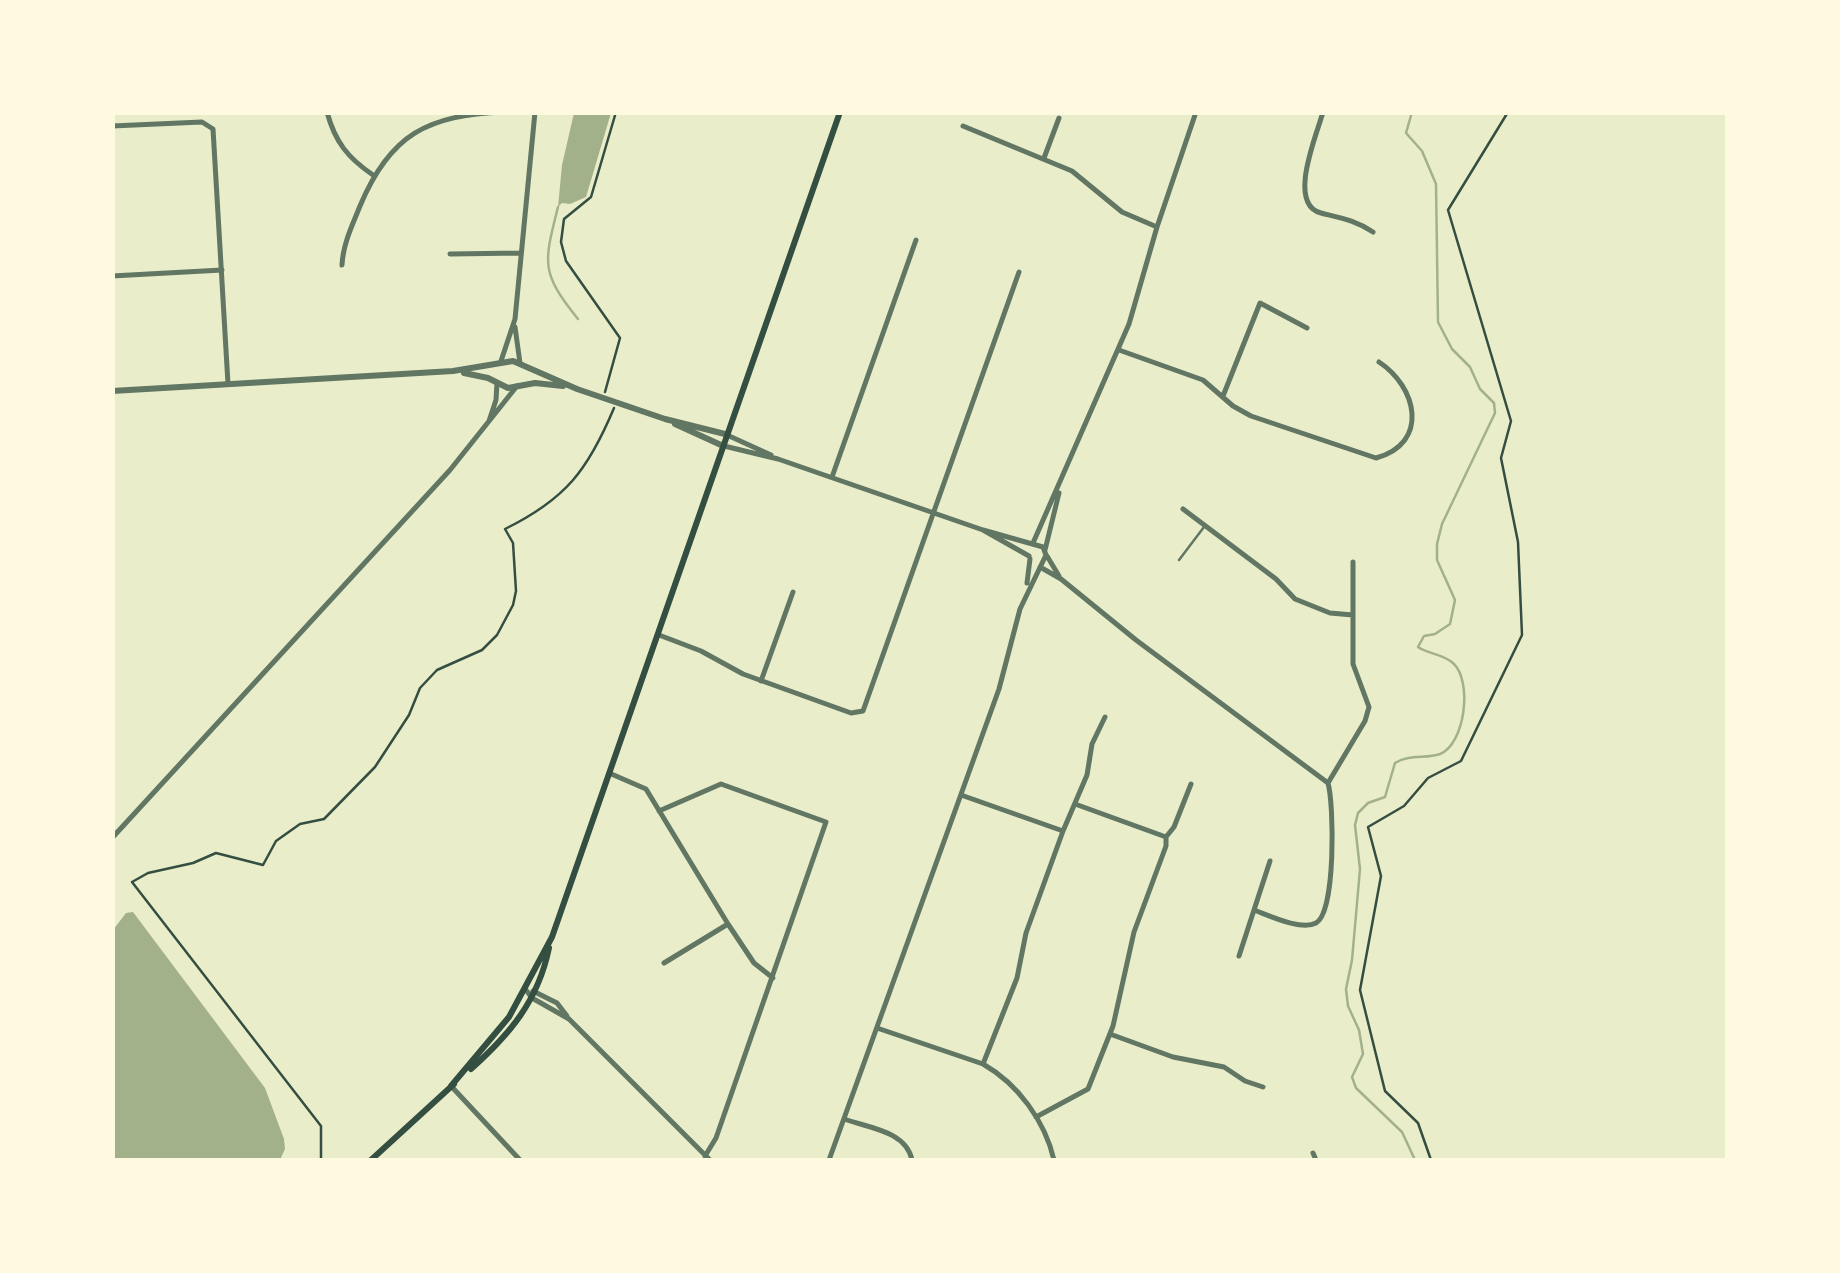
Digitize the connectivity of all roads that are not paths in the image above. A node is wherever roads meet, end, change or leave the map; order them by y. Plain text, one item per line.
1 (328, 112) edge
2 (504, 112) edge
3 (535, 112) edge
4 (840, 112) edge
5 (1196, 112) edge
6 (1323, 112) edge
7 (440, 116) edge
8 (1060, 118) dead end
9 (112, 126) edge
10 (963, 126) dead end
11 (1044, 158) junction
12 (373, 175) junction
13 (1157, 226) junction
14 (1373, 232) dead end
15 (916, 240) dead end
16 (521, 253) junction
17 (450, 254) dead end
18 (342, 265) dead end
19 (222, 270) junction
20 (1019, 272) dead end
21 (112, 276) edge
22 (514, 319) junction
23 (1306, 328) dead end
24 (1119, 350) junction
25 (500, 362) junction
26 (1378, 362) dead end
27 (520, 364) junction
28 (453, 371) junction
29 (496, 382) junction
30 (228, 384) junction
31 (518, 386) junction
32 (578, 389) junction
33 (112, 390) edge
34 (1223, 396) junction
35 (665, 419) junction
36 (488, 423) junction
37 (725, 434) junction
38 (722, 445) junction
39 (778, 459) junction
40 (832, 477) junction
41 (1061, 485) junction
42 (1183, 508) dead end
43 (934, 513) junction
44 (1205, 526) junction
45 (984, 530) junction
46 (1033, 543) junction
47 (1045, 551) junction
48 (1029, 557) junction
49 (1179, 560) dead end
50 (1353, 562) dead end
51 (1040, 567) junction
52 (1061, 579) junction
53 (1026, 591) junction
54 (793, 592) dead end
55 (1353, 615) junction
56 (658, 634) junction
57 (762, 680) junction
58 (1104, 718) dead end
59 (609, 774) junction
60 (1328, 783) junction
61 (1191, 784) dead end
62 (962, 796) junction
63 (1075, 804) junction
64 (659, 811) junction
65 (1063, 831) junction
66 (1166, 837) junction
67 (112, 838) edge
68 (1270, 861) dead end
69 (1254, 910) junction
70 (728, 924) junction
71 (552, 938) junction
72 (1240, 956) dead end
73 (664, 963) dead end
74 (773, 978) junction
75 (526, 990) junction
76 (534, 994) junction
77 (877, 1028) junction
78 (1110, 1034) junction
79 (984, 1064) junction
80 (450, 1086) junction
81 (1263, 1087) dead end
82 (1036, 1117) junction
83 (844, 1119) junction
84 (708, 1158) edge
85 (371, 1160) edge
86 (520, 1160) edge
87 (829, 1160) edge
88 (912, 1160) edge
89 (1054, 1160) edge

1 - 12 street
2 - 7 street
3 - 16 street
4 - 37 main road
5 - 13 street
6 - 14 street
7 - 12 street
8 - 11 street
9 - 19 street
10 - 11 street
11 - 13 street
12 - 18 street
13 - 24 street
15 - 40 street
16 - 17 street
16 - 22 street
19 - 21 street
19 - 30 street
20 - 43 street
22 - 25 street
22 - 27 street
23 - 34 street
24 - 34 street
24 - 41 street
25 - 27 street
25 - 28 street
25 - 29 street
26 - 34 street
27 - 31 street
27 - 32 street
28 - 29 street
28 - 30 street
29 - 31 street
29 - 36 street
30 - 33 street
31 - 32 street
31 - 36 street
32 - 35 street
35 - 37 street
35 - 38 street
36 - 67 street
37 - 38 main road
37 - 39 street
38 - 39 street
38 - 56 main road
39 - 40 street
40 - 43 street
41 - 46 street
41 - 47 street
42 - 44 street
43 - 45 street
43 - 57 street
44 - 49 lane
44 - 55 street
45 - 46 street
45 - 48 street
46 - 47 street
46 - 48 street
47 - 51 street
47 - 52 street
48 - 51 street
48 - 53 street
50 - 55 street
51 - 52 street
51 - 53 street
52 - 60 street
53 - 62 street
54 - 57 street
55 - 60 street
56 - 57 street
56 - 59 main road
58 - 63 street
59 - 64 street
59 - 71 main road
60 - 69 street
61 - 66 street
62 - 65 street
62 - 77 street
63 - 65 street
63 - 66 street
64 - 70 street
64 - 74 street
65 - 79 street
66 - 78 street
68 - 69 street
69 - 72 street
70 - 73 street
70 - 74 street
71 - 75 main road
71 - 76 main road
74 - 84 street
75 - 76 street
75 - 80 main road
76 - 80 main road
76 - 84 street
77 - 79 street
77 - 83 street
78 - 81 street
78 - 82 street
79 - 82 street
80 - 85 main road
80 - 86 street
82 - 89 street
83 - 87 street
83 - 88 street

